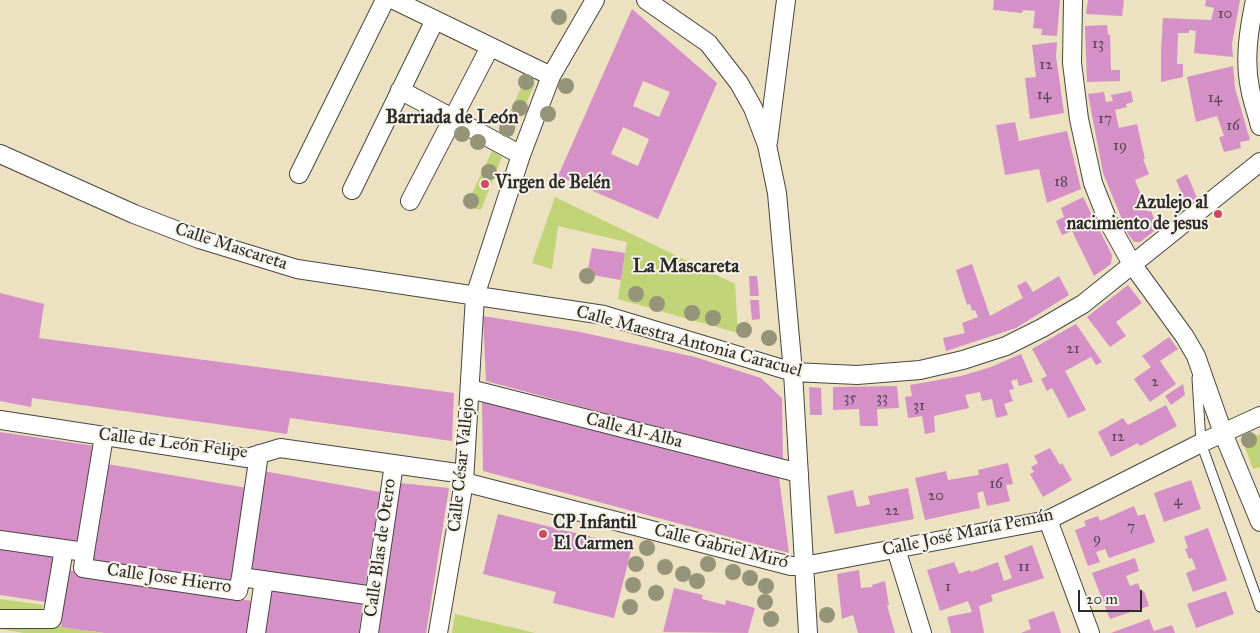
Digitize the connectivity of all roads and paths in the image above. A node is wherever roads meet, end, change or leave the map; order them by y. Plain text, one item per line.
1 (385, 0) edge
2 (394, 0) edge
3 (595, 0) edge
4 (646, 0) edge
5 (786, 0) edge
6 (1073, 0) edge
7 (1255, 0) edge
8 (435, 20) junction
9 (490, 47) junction
10 (551, 76) junction
11 (400, 90) junction
12 (452, 118) junction
13 (1260, 126) edge
14 (768, 145) junction
15 (0, 154) edge
16 (521, 155) junction
17 (1260, 162) edge
18 (299, 174) dead end
19 (352, 190) dead end
20 (410, 201) dead end
21 (1132, 264) junction
22 (475, 296) junction
23 (1196, 356) junction
24 (793, 372) junction
25 (470, 389) junction
26 (1260, 416) edge
27 (0, 420) edge
28 (1223, 433) junction
29 (104, 436) junction
30 (1201, 443) junction
31 (259, 454) junction
32 (394, 464) junction
33 (799, 473) junction
34 (464, 478) junction
35 (1048, 520) junction
36 (1260, 522) edge
37 (0, 540) edge
38 (64, 549) junction
39 (896, 549) junction
40 (86, 552) junction
41 (804, 566) junction
42 (241, 577) junction
43 (264, 580) junction
44 (374, 596) junction
45 (1260, 607) edge
46 (0, 619) edge
47 (256, 633) edge
48 (369, 633) edge
49 (438, 633) edge
50 (808, 633) edge
51 (922, 633) edge
52 (1090, 633) edge

1 - 18 street
2 - 8 street
3 - 10 street, Calle César Vallejo
4 - 14 street
5 - 14 street
6 - 21 street
7 - 13 street
8 - 9 street
8 - 11 street
9 - 10 street
9 - 12 street
10 - 16 street, Calle César Vallejo
11 - 12 street
11 - 19 street
12 - 16 street
12 - 20 street
14 - 24 street
15 - 22 street, Calle Mascareta
16 - 22 street, Calle César Vallejo
17 - 21 street, Calle Maestra Antonia Caracuel
21 - 23 street
21 - 24 street, Calle Maestra Antonia Caracuel
22 - 24 street, Calle Maestra Antonia Caracuel
22 - 25 street, Calle César Vallejo
23 - 28 street
23 - 30 lane
24 - 33 street
25 - 33 street, Calle Al-Alba
25 - 34 street, Calle César Vallejo
26 - 28 street, Calle José María Pemán
27 - 29 street, Calle de León Felipe
28 - 30 street, Calle José María Pemán
28 - 36 street
29 - 31 street, Calle de León Felipe
29 - 40 street
30 - 35 street, Calle José María Pemán
30 - 45 lane
31 - 32 street, Calle de León Felipe
31 - 42 street
32 - 34 street, Calle de León Felipe
32 - 44 street, Calle Blas de Otero
33 - 41 street
34 - 41 street, Calle Gabriel Miró
34 - 49 street, Calle César Vallejo
35 - 39 street, Calle José María Pemán
35 - 52 street
37 - 38 street, Calle Jose Hierro
38 - 40 street, Calle Jose Hierro
38 - 46 street
39 - 41 street, Calle José María Pemán
39 - 51 street
40 - 42 street, Calle Jose Hierro
41 - 50 street
42 - 43 street, Calle Jose Hierro
43 - 44 street, Calle Jose Hierro
43 - 47 street
44 - 48 street, Calle Blas de Otero

